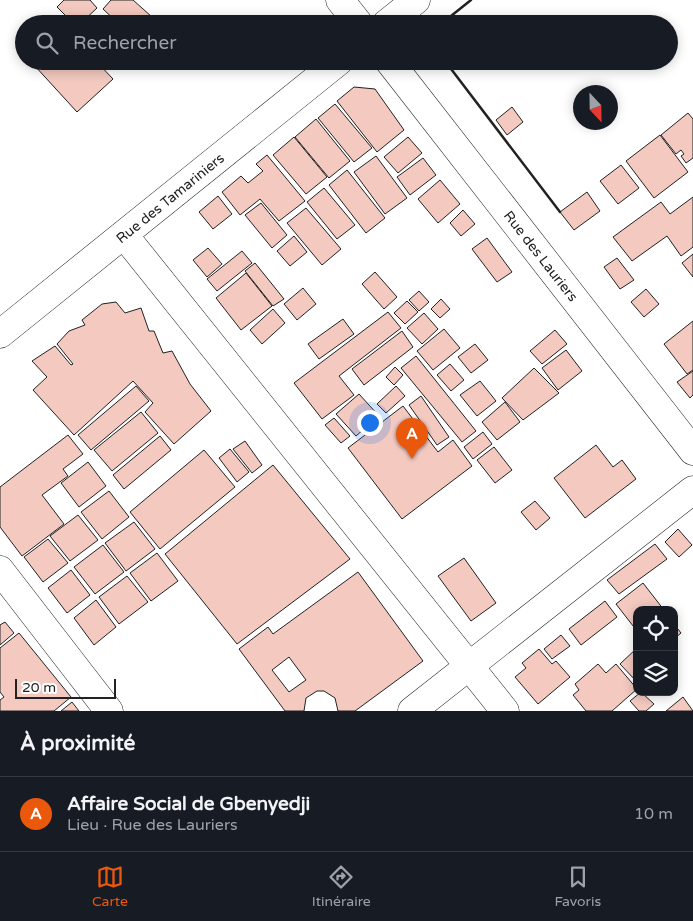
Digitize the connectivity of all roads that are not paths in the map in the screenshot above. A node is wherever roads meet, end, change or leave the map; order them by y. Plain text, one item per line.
1 (340, 0) edge
2 (416, 0) edge
3 (352, 15) edge
4 (397, 15) edge
5 (328, 70) edge
6 (396, 70) edge
7 (124, 235) junction
8 (0, 334) edge
9 (693, 451) edge
10 (693, 490) edge
11 (0, 570) edge
12 (469, 666) junction
13 (109, 711) edge
14 (412, 711) edge
15 (505, 711) edge

1 - 3 street
2 - 4 street
5 - 7 street, Rue des Tamariniers
6 - 9 street, Rue des Lauriers
7 - 8 street, Rue des Tamariniers
7 - 12 street
10 - 12 street
11 - 13 street
12 - 14 street
12 - 15 street

